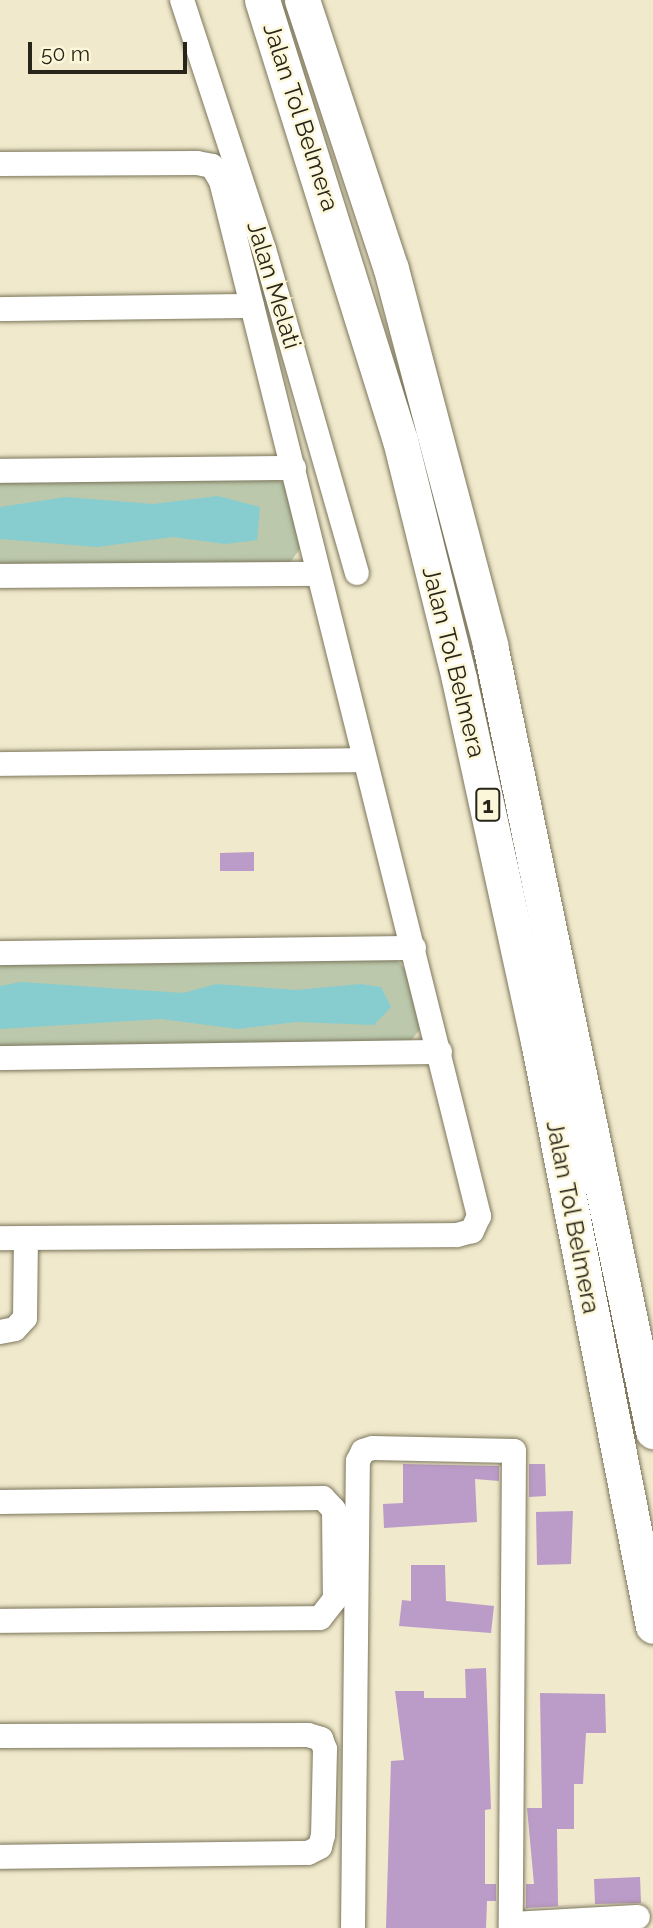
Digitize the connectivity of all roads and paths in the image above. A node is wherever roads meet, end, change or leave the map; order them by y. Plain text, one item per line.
1 (182, 0) edge
2 (262, 0) edge
3 (302, 0) edge
4 (0, 164) edge
5 (252, 306) junction
6 (0, 309) edge
7 (294, 468) junction
8 (0, 471) edge
9 (357, 573) dead end
10 (318, 574) junction
11 (0, 576) edge
12 (364, 760) junction
13 (0, 764) edge
14 (414, 948) junction
15 (0, 953) edge
16 (440, 1052) junction
17 (0, 1058) edge
18 (0, 1238) edge
19 (26, 1238) junction
20 (0, 1332) edge
21 (653, 1431) edge
22 (0, 1502) edge
23 (0, 1621) edge
24 (653, 1626) edge
25 (0, 1736) edge
26 (0, 1857) edge
27 (638, 1917) dead end
28 (511, 1926) edge
29 (353, 1928) edge

1 - 9 street, Jalan Melati
2 - 24 highway, Jalan Tol Belmera / 1
3 - 21 highway, Jalan Tol Belmera / 1
4 - 5 street
5 - 6 street
5 - 7 street
7 - 8 street
7 - 10 street
10 - 11 street
10 - 12 street
12 - 13 street
12 - 14 street
14 - 15 street
14 - 16 street
16 - 17 street
16 - 19 street
18 - 19 street
19 - 20 street
22 - 23 street
25 - 26 street
27 - 28 street
28 - 29 street

